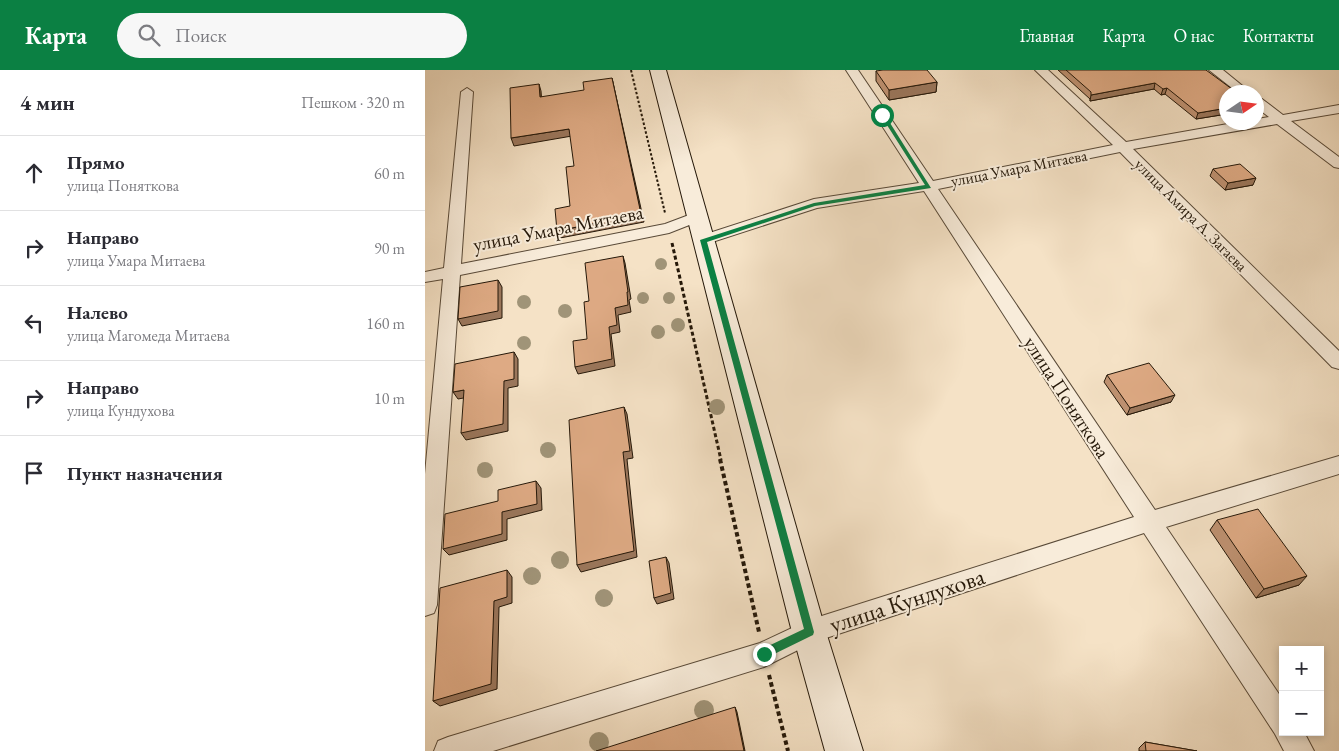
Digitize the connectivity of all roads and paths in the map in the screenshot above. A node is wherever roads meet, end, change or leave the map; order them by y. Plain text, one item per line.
1 (631, 70) edge
2 (658, 70) edge
3 (852, 70) edge
4 (1041, 70) edge
5 (1215, 70) edge
6 (1235, 85) edge
7 (467, 92) dead end
8 (1264, 107) edge
9 (1339, 109) edge
10 (1282, 121) junction
11 (1123, 147) junction
12 (1339, 164) edge
13 (929, 186) junction
14 (669, 228) junction
15 (700, 229) junction
16 (454, 271) junction
17 (425, 277) edge
18 (1339, 362) edge
19 (1339, 465) edge
20 (1149, 522) junction
21 (425, 605) edge
22 (809, 632) junction
23 (764, 654) junction
24 (1279, 718) edge
25 (1291, 736) edge
26 (448, 751) edge
27 (788, 751) edge
28 (844, 751) edge
29 (1301, 751) edge

1 - 14 path
2 - 15 street
3 - 13 street, улица Поняткова
4 - 11 street, улица Амира А. Загаева
5 - 6 street
7 - 16 street
8 - 10 street
9 - 10 street, улица Умара Митаева
10 - 11 street, улица Умара Митаева
10 - 12 street
11 - 13 street, улица Умара Митаева
11 - 18 street, улица Амира А. Загаева
13 - 15 street, улица Умара Митаева
13 - 20 street, улица Поняткова
14 - 15 street, улица Умара Митаева
14 - 16 street, улица Умара Митаева
14 - 23 path
15 - 22 street
16 - 17 street, улица Умара Митаева
16 - 21 street
19 - 20 street, улица Кундухова
20 - 22 street, улица Кундухова
20 - 24 street, улица Поняткова
22 - 23 street, улица Кундухова
22 - 28 street
23 - 26 street, улица Кундухова
23 - 27 path
25 - 29 street

